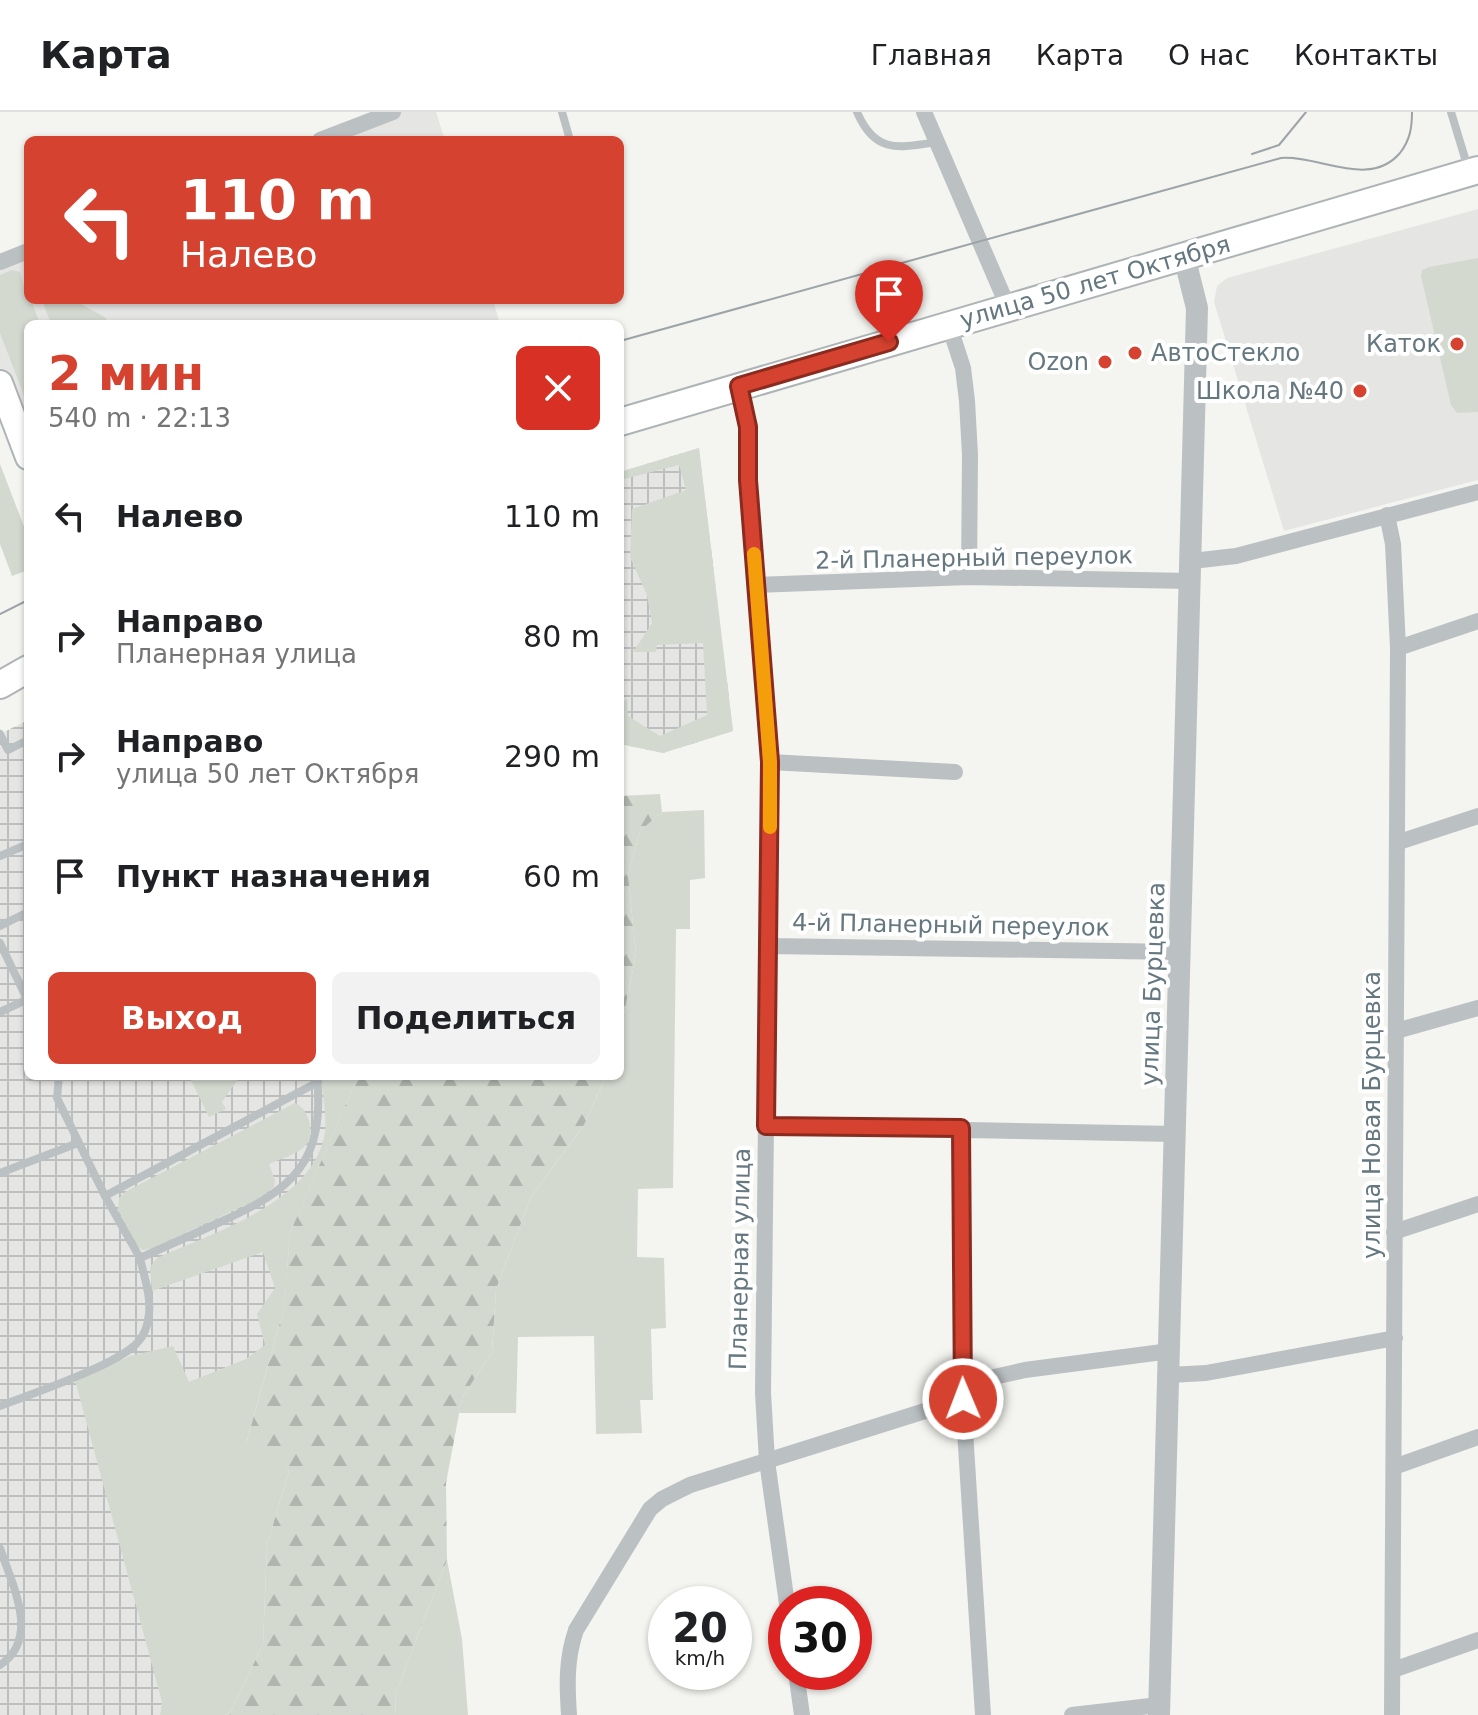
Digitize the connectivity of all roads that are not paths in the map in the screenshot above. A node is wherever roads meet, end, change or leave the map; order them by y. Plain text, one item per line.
1 (393, 112) edge
2 (562, 112) edge
3 (857, 112) edge
4 (924, 112) edge
5 (1451, 112) edge
6 (362, 118) edge
7 (328, 136) edge
8 (569, 136) edge
9 (938, 142) junction
10 (1474, 171) edge
11 (24, 253) edge
12 (1184, 256) junction
13 (0, 262) edge
14 (1008, 307) junction
15 (949, 325) junction
16 (0, 383) edge
17 (739, 386) junction
18 (624, 421) edge
19 (24, 446) edge
20 (1478, 492) edge
21 (1387, 515) junction
22 (1191, 571) junction
23 (969, 577) junction
24 (757, 585) junction
25 (1478, 621) edge
26 (1398, 648) junction
27 (24, 671) edge
28 (0, 685) edge
29 (0, 734) edge
30 (24, 742) edge
31 (770, 762) junction
32 (955, 772) dead end
33 (1478, 816) edge
34 (1399, 842) junction
35 (24, 846) edge
36 (0, 856) edge
37 (24, 914) edge
38 (0, 926) edge
39 (0, 943) edge
40 (769, 946) junction
41 (1180, 952) junction
42 (24, 993) edge
43 (24, 1000) edge
44 (1478, 1008) edge
45 (0, 1012) edge
46 (1396, 1031) junction
47 (59, 1080) edge
48 (316, 1080) edge
49 (318, 1080) edge
50 (766, 1126) junction
51 (961, 1128) junction
52 (1175, 1134) junction
53 (78, 1143) junction
54 (0, 1173) edge
55 (105, 1196) junction
56 (1478, 1204) edge
57 (1394, 1232) junction
58 (140, 1258) junction
59 (1395, 1338) junction
60 (1170, 1351) junction
61 (1169, 1375) junction
62 (963, 1392) junction
63 (0, 1406) edge
64 (1478, 1437) edge
65 (767, 1461) junction
66 (1394, 1467) junction
67 (0, 1548) edge
68 (784, 1586) edge
69 (1478, 1640) edge
70 (0, 1665) edge
71 (1393, 1670) junction
72 (799, 1690) edge
73 (1159, 1710) edge
74 (569, 1715) edge
75 (802, 1715) edge
76 (983, 1715) edge
77 (1072, 1715) edge
78 (1392, 1715) edge

1 - 6 street
2 - 8 lane
3 - 9 lane
4 - 9 street
5 - 10 lane
6 - 7 street
9 - 14 street
10 - 12 main road, улица 50 лет Октября
11 - 13 street
12 - 14 main road, улица 50 лет Октября
12 - 22 street, улица Бурцевка
14 - 15 main road, улица 50 лет Октября
15 - 17 main road, улица 50 лет Октября
15 - 23 street
16 - 19 main road
17 - 18 main road, улица 50 лет Октября
17 - 24 street, Планерная улица
20 - 21 street, 2-й Планерный переулок
21 - 22 street, 2-й Планерный переулок
21 - 26 street, улица Новая Бурцевка
22 - 23 street, 2-й Планерный переулок
22 - 41 street, улица Бурцевка
23 - 24 street, 2-й Планерный переулок
24 - 31 street, Планерная улица
25 - 26 street
26 - 34 street, улица Новая Бурцевка
27 - 28 main road
29 - 30 lane
31 - 32 street
31 - 40 street, Планерная улица
33 - 34 street
34 - 46 street, улица Новая Бурцевка
35 - 36 lane
37 - 38 lane
39 - 42 lane
40 - 41 street, 4-й Планерный переулок
40 - 50 street, Планерная улица
41 - 52 street, улица Бурцевка
43 - 45 lane
44 - 46 street
46 - 57 street, улица Новая Бурцевка
47 - 53 lane
48 - 55 lane
49 - 58 lane
50 - 51 street
50 - 65 street, Планерная улица
51 - 52 street
51 - 62 street
52 - 60 street, улица Бурцевка
53 - 54 lane
53 - 55 lane
55 - 58 lane
56 - 57 street
57 - 59 street, улица Новая Бурцевка
58 - 63 lane
59 - 61 street
59 - 66 street, улица Новая Бурцевка
60 - 61 street, улица Бурцевка
60 - 62 street
61 - 73 street, улица Бурцевка
62 - 65 street
62 - 76 street
64 - 66 street
65 - 68 street, Планерная улица
65 - 74 street
66 - 71 street, улица Новая Бурцевка
67 - 70 lane
69 - 71 street
71 - 78 street, улица Новая Бурцевка
72 - 75 street
73 - 77 street

